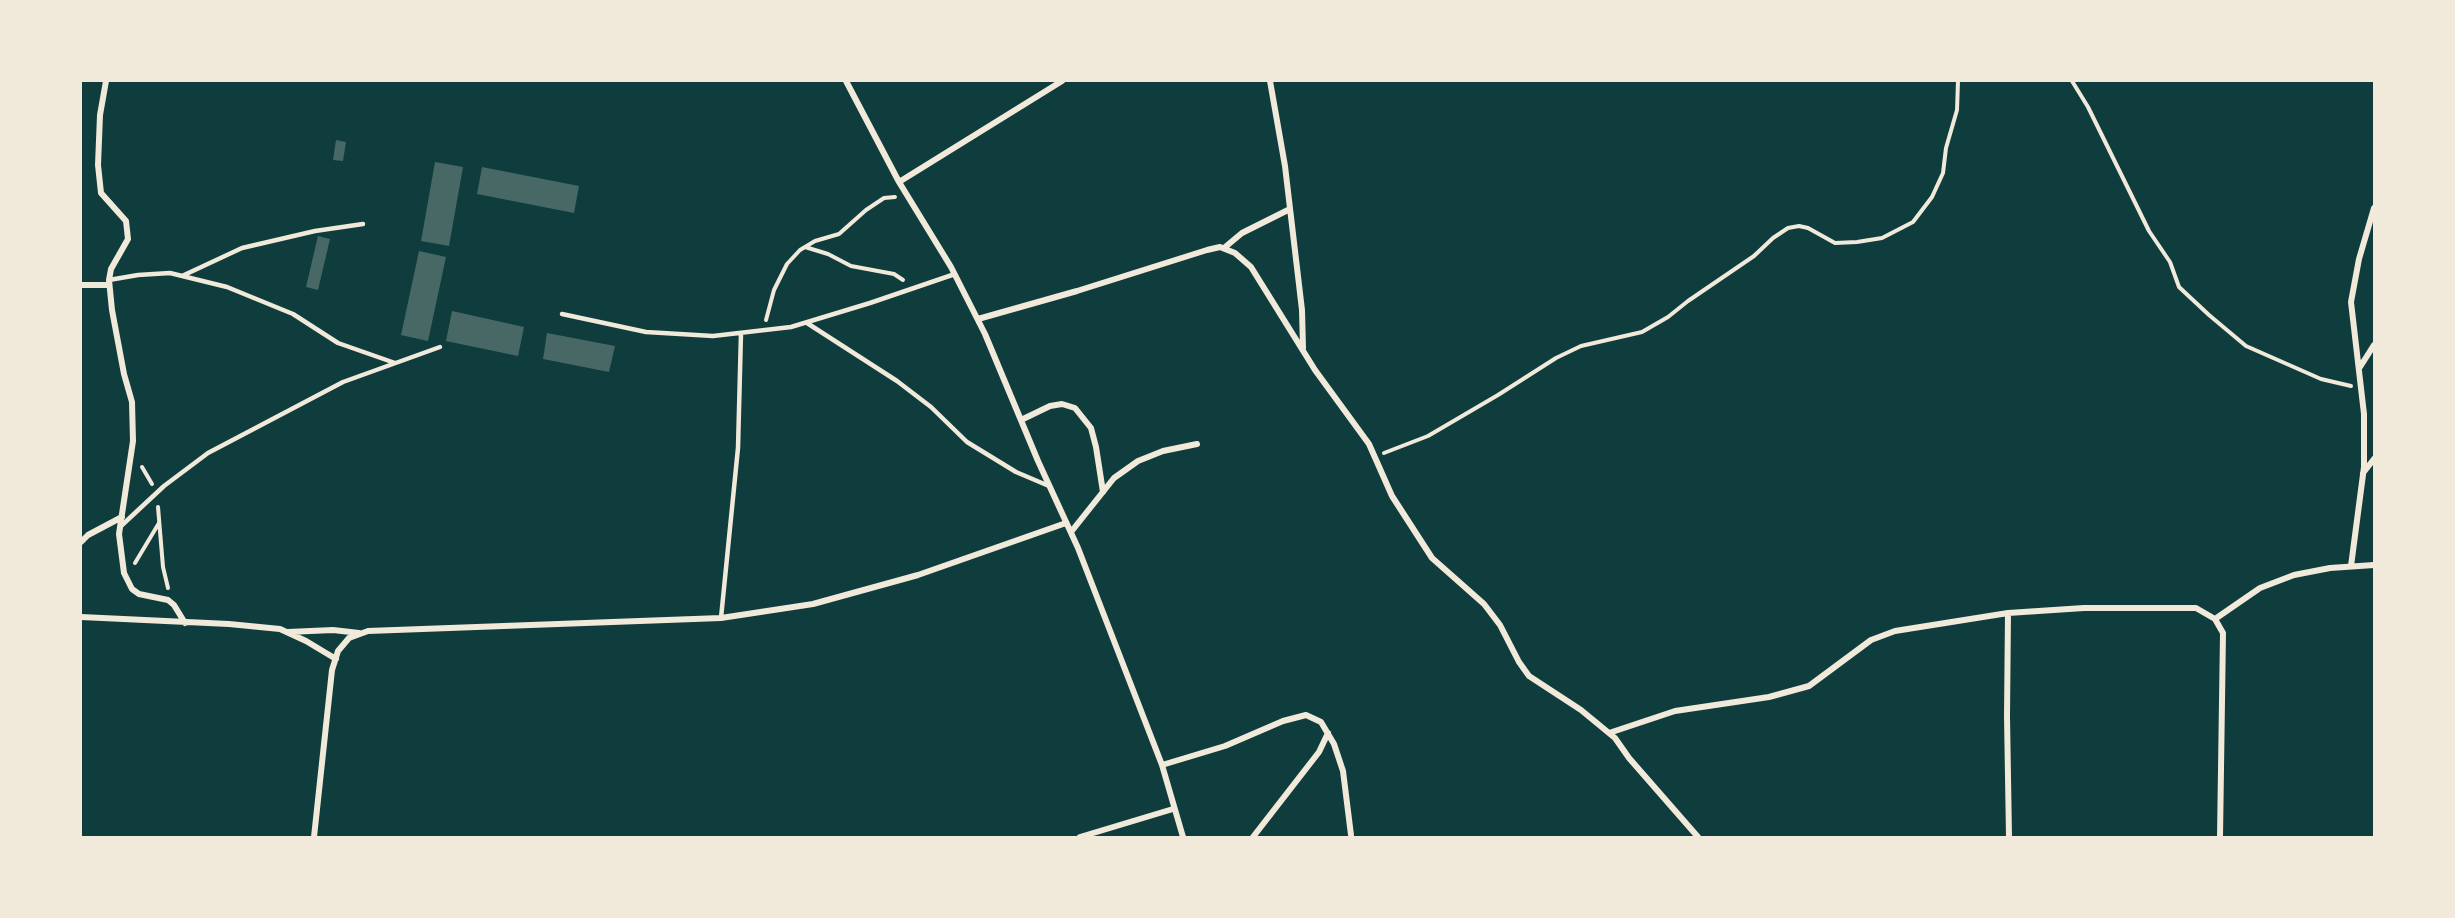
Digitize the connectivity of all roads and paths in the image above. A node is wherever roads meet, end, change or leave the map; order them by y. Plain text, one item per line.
1 (106, 81) edge
2 (846, 81) edge
3 (1062, 81) edge
4 (1270, 81) edge
5 (1958, 81) edge
6 (2072, 81) edge
7 (899, 182) junction
8 (908, 195) junction
9 (2374, 208) edge
10 (1290, 209) junction
11 (363, 224) dead end
12 (805, 247) junction
13 (1224, 248) junction
14 (955, 274) junction
15 (182, 276) junction
16 (109, 282) junction
17 (81, 285) edge
18 (913, 289) junction
19 (562, 314) dead end
20 (978, 319) junction
21 (806, 322) junction
22 (763, 330) junction
23 (741, 333) junction
24 (2374, 345) edge
25 (440, 347) dead end
26 (1303, 350) junction
27 (395, 363) junction
28 (2360, 367) junction
29 (2362, 389) junction
30 (1021, 420) junction
31 (1197, 444) dead end
32 (130, 456) junction
33 (1374, 456) junction
34 (2374, 459) edge
35 (2363, 473) junction
36 (1049, 486) junction
37 (1103, 492) junction
38 (156, 494) junction
39 (122, 517) junction
40 (159, 523) junction
41 (1066, 523) junction
42 (120, 527) junction
43 (1071, 532) junction
44 (81, 542) edge
45 (2351, 566) junction
46 (2374, 566) edge
47 (126, 576) junction
48 (174, 604) junction
49 (2008, 613) junction
50 (81, 617) edge
51 (721, 618) junction
52 (2215, 619) junction
53 (185, 623) junction
54 (285, 632) junction
55 (363, 633) junction
56 (336, 659) junction
57 (1328, 733) junction
58 (1609, 733) junction
59 (1162, 765) junction
60 (1173, 809) junction
61 (1351, 835) dead end
62 (315, 837) edge
63 (1080, 837) edge
64 (1183, 837) edge
65 (1253, 837) edge
66 (1698, 837) edge
67 (2009, 837) edge
68 (2220, 837) edge

1 - 16 street
2 - 7 street
3 - 7 street
4 - 10 street
5 - 33 path
6 - 29 path
7 - 8 street
8 - 12 path
8 - 14 street
9 - 28 street
10 - 13 street
10 - 26 street
11 - 15 lane
12 - 18 path
12 - 22 path
13 - 20 street
13 - 26 street
14 - 18 lane
14 - 20 street
15 - 16 lane
15 - 27 lane
16 - 17 street
16 - 32 street
18 - 21 lane
19 - 23 lane
20 - 30 street
21 - 22 lane
21 - 36 lane
22 - 23 lane
23 - 51 lane
24 - 28 street
25 - 27 lane
26 - 33 street
27 - 38 lane
28 - 29 street
29 - 35 street
30 - 36 street
30 - 37 street
31 - 37 street
32 - 38 path
32 - 39 street
33 - 58 street
34 - 35 street
35 - 45 street
36 - 41 street
37 - 43 street
38 - 40 path
38 - 42 lane
39 - 42 street
39 - 44 street
40 - 47 path
40 - 48 path
41 - 43 street
41 - 51 street
42 - 47 street
43 - 59 street
45 - 46 street
45 - 52 street
47 - 48 street
48 - 53 street
49 - 52 street
49 - 58 street
49 - 67 street
50 - 53 street
51 - 55 street
52 - 68 street
53 - 54 street
54 - 55 street
54 - 56 street
55 - 56 street
56 - 62 street
57 - 59 street
57 - 61 street
57 - 65 street
58 - 66 street
59 - 60 street
60 - 63 street
60 - 64 street

